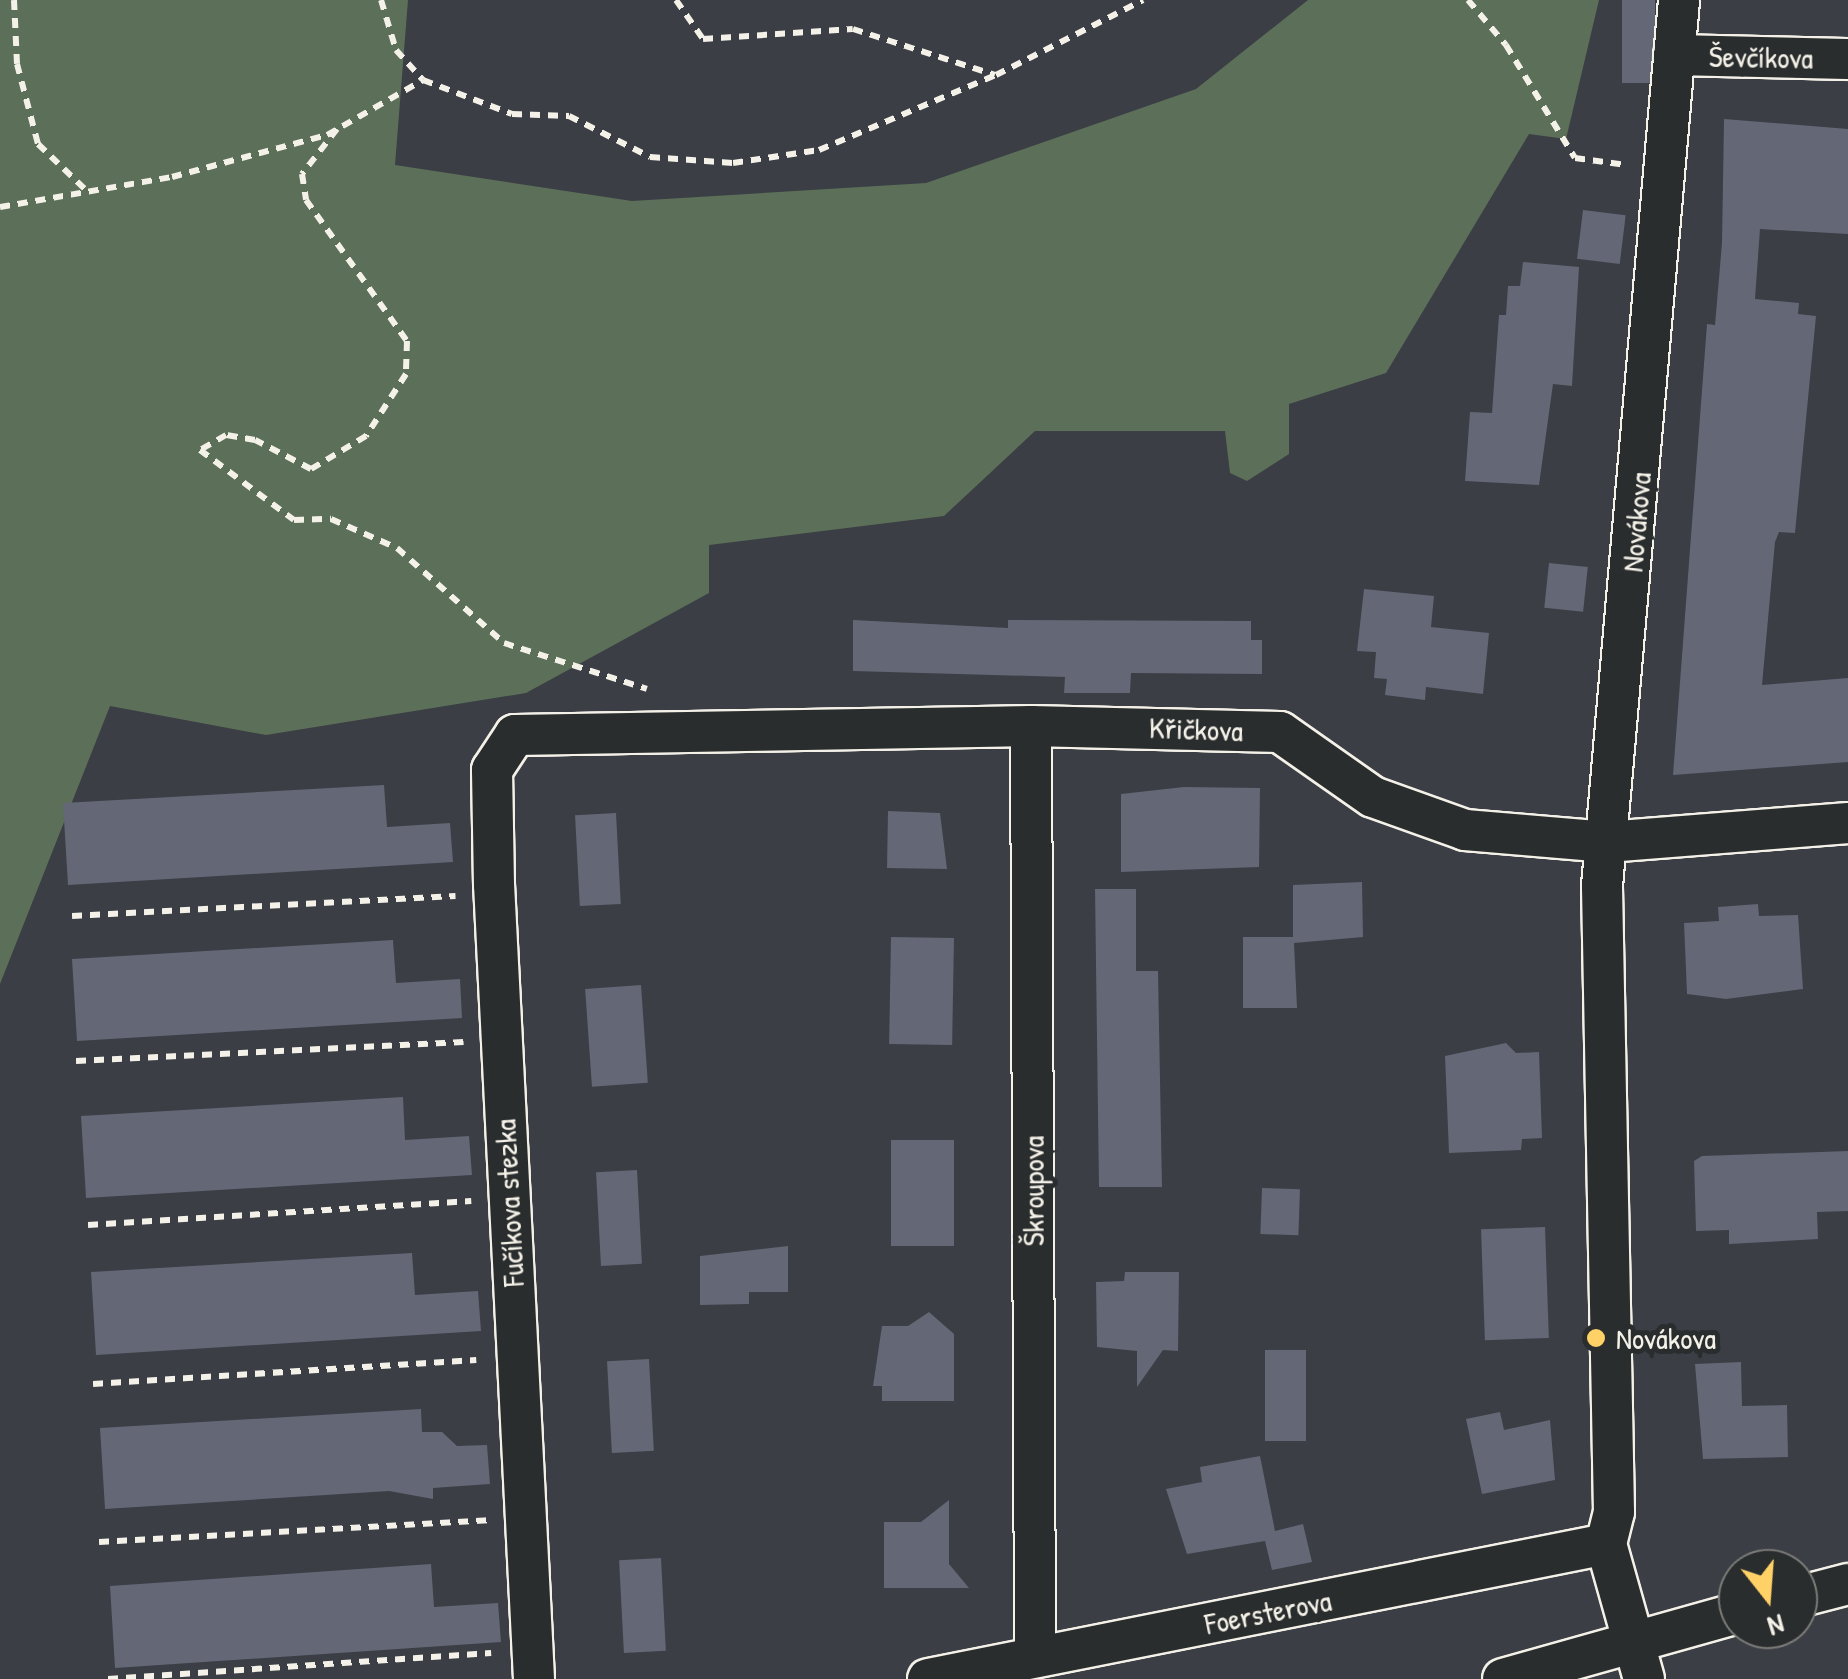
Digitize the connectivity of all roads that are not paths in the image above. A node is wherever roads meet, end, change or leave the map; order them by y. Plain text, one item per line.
1 (1679, 0) edge
2 (1674, 55) junction
3 (1848, 58) edge
4 (1031, 726) junction
5 (515, 735) joint
6 (1848, 824) edge
7 (1607, 842) junction
8 (1606, 1544) junction
9 (1848, 1584) edge
10 (1818, 1592) edge
11 (1718, 1618) edge
12 (1636, 1640) junction
13 (1035, 1657) junction
14 (533, 1665) edge
15 (928, 1679) edge
16 (1504, 1679) edge
17 (1644, 1679) edge

1 - 2 street, Novákova
2 - 3 street, Ševčíkova
2 - 7 street, Novákova
4 - 5 street, Křičkova
4 - 7 street, Křičkova
4 - 13 street, Škroupova
5 - 14 street, Fučíkova stezka
6 - 7 street, Křičkova
7 - 8 street, Novákova
8 - 12 street, Novákova
8 - 13 street, Foersterova
9 - 10 street
11 - 12 street
12 - 16 street
12 - 17 street, Novákova
13 - 15 street, Foersterova

